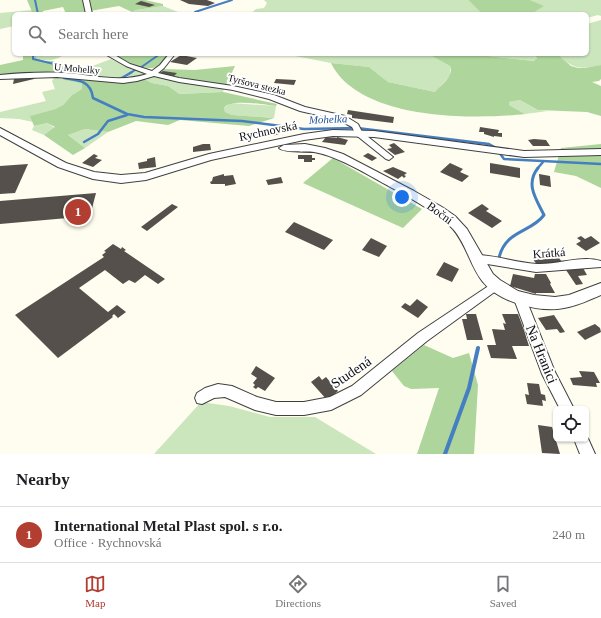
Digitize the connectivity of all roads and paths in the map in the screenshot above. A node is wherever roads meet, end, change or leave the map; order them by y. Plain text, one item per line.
1 (86, 0) edge
2 (89, 12) edge
3 (112, 56) edge
4 (170, 56) edge
5 (152, 73) junction
6 (0, 77) edge
7 (357, 130) junction
8 (0, 131) edge
9 (601, 152) edge
10 (389, 157) dead end
11 (182, 165) junction
12 (479, 259) junction
13 (597, 264) dead end
14 (496, 285) junction
15 (601, 289) edge
16 (520, 299) junction
17 (202, 398) dead end
18 (565, 406) edge
19 (582, 442) edge
20 (588, 454) edge

1 - 2 street
3 - 5 street, Tyršova stezka
4 - 5 street
5 - 6 street, U Mohelky
5 - 7 street, Tyršova stezka
7 - 9 street, Rychnovská
7 - 10 street, Tyršova stezka
7 - 11 street, Rychnovská
8 - 11 street, Rychnovská
11 - 12 street, Boční
12 - 13 street, Krátká
12 - 14 street, Boční
14 - 16 street, Boční
14 - 17 street, Studená
15 - 16 street, Boční
16 - 18 street, Na Hranici
19 - 20 street

